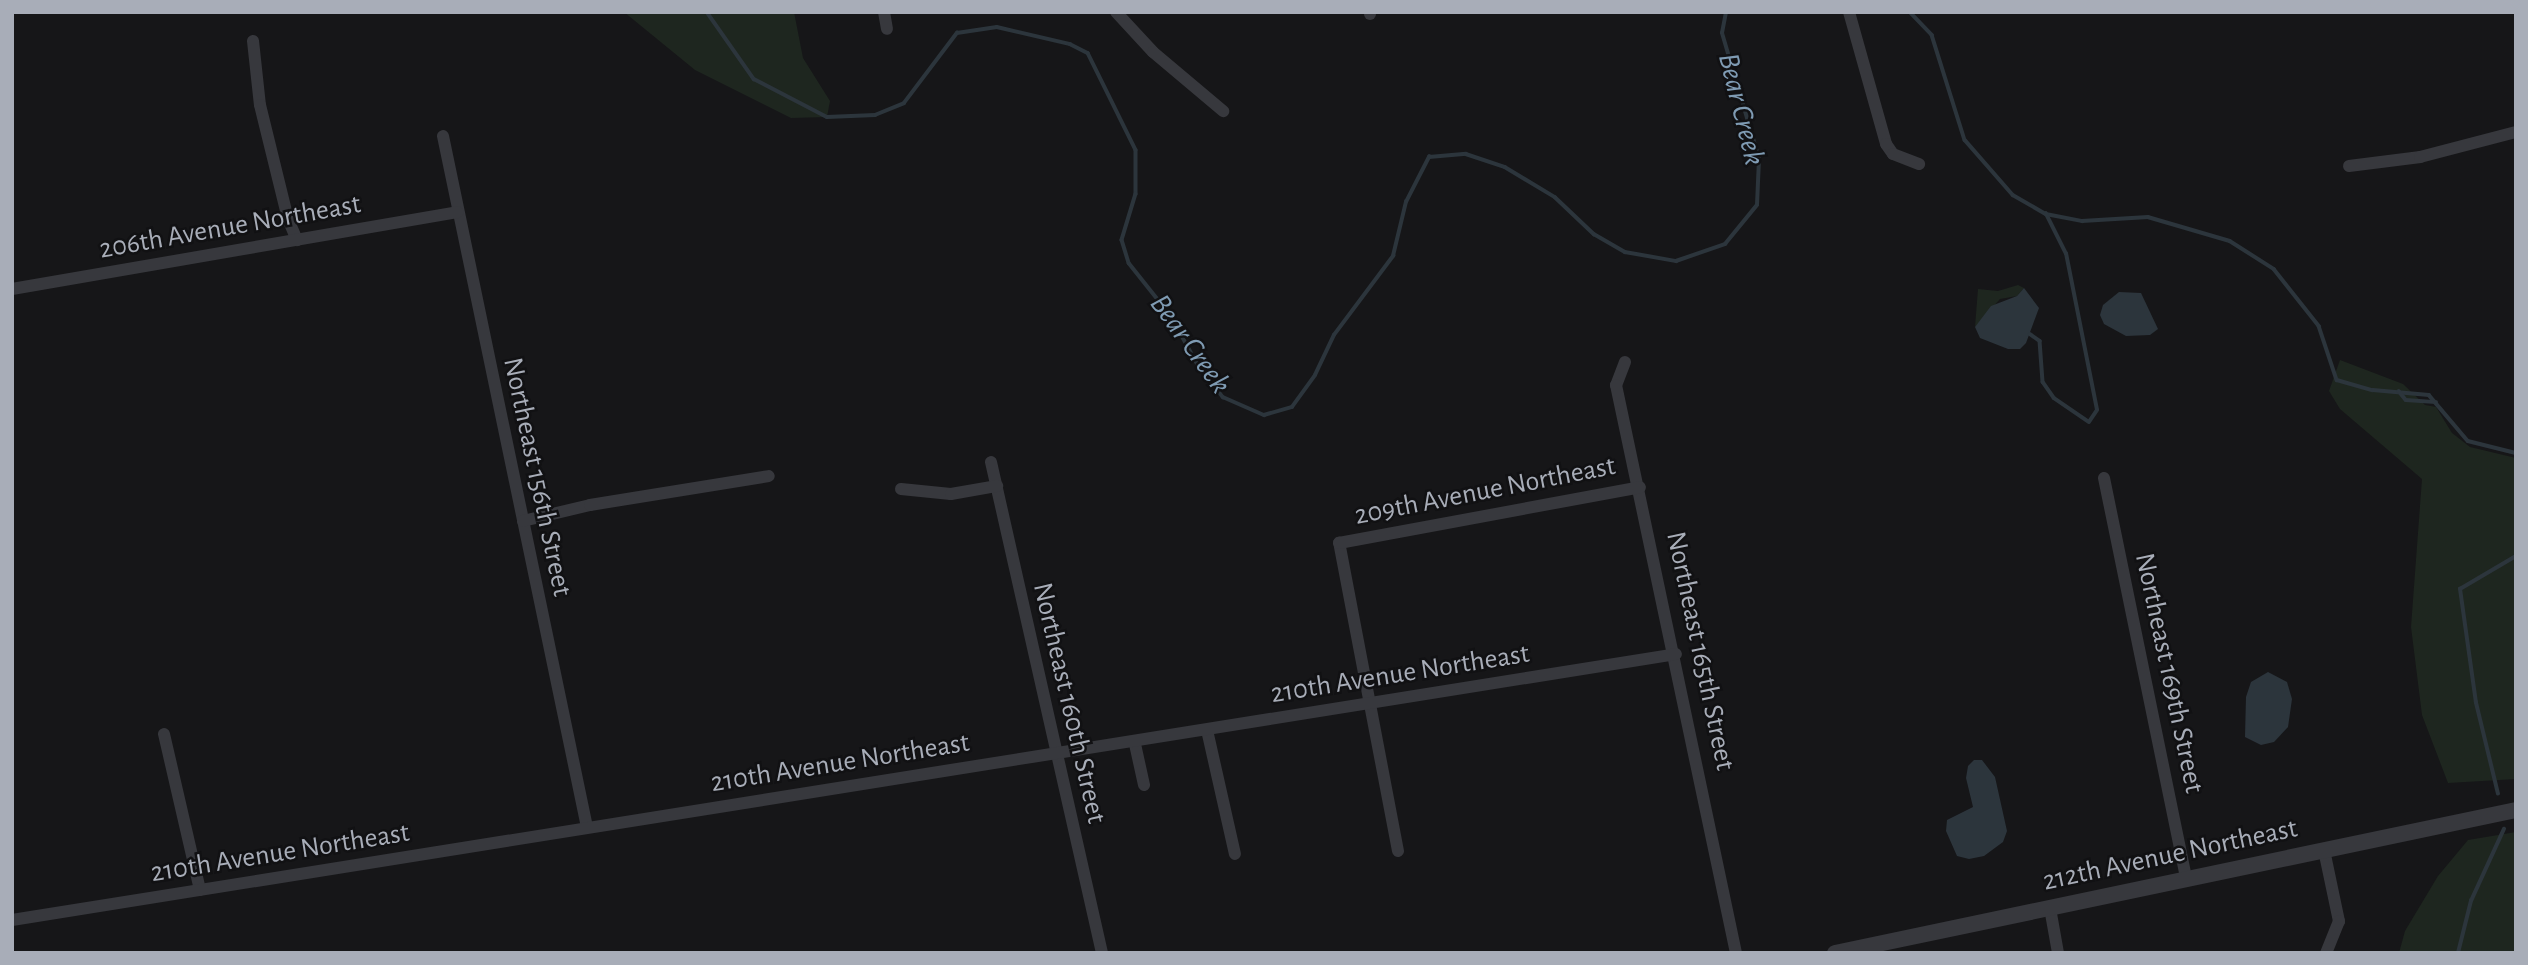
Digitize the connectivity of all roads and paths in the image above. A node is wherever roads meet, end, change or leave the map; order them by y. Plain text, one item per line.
1 (884, 12) edge
2 (1116, 12) edge
3 (1849, 12) edge
4 (887, 29) dead end
5 (253, 41) dead end
6 (1223, 111) dead end
7 (2516, 132) edge
8 (443, 136) dead end
9 (1919, 164) dead end
10 (2349, 166) dead end
11 (457, 212) junction
12 (297, 240) junction
13 (12, 289) edge
14 (1625, 362) dead end
15 (991, 462) dead end
16 (769, 476) dead end
17 (2104, 478) dead end
18 (997, 486) junction
19 (1640, 487) junction
20 (901, 489) dead end
21 (523, 521) junction
22 (1676, 654) junction
23 (1371, 704) junction
24 (1207, 730) junction
25 (164, 734) dead end
26 (1135, 744) junction
27 (1054, 755) junction
28 (1144, 785) dead end
29 (2516, 810) edge
30 (587, 827) junction
31 (2324, 850) junction
32 (1398, 851) dead end
33 (1235, 854) dead end
34 (2186, 878) junction
35 (200, 890) junction
36 (2050, 908) junction
37 (12, 920) edge
38 (1102, 953) edge
39 (1736, 953) edge
40 (1835, 953) edge
41 (2058, 953) edge
42 (2326, 953) edge

1 - 4 street
2 - 6 street
3 - 9 street
5 - 12 street
7 - 10 street
8 - 11 street, Northeast 156th Street
11 - 12 street, 206th Avenue Northeast
11 - 21 street, Northeast 156th Street
12 - 13 street, 206th Avenue Northeast
14 - 19 street, Northeast 165th Street
15 - 18 street, Northeast 160th Street
16 - 21 street
17 - 34 street, Northeast 169th Street
18 - 20 street
18 - 27 street, Northeast 160th Street
19 - 22 street, Northeast 165th Street
19 - 23 street, 209th Avenue Northeast
21 - 30 street, Northeast 156th Street
22 - 23 street, 210th Avenue Northeast
22 - 39 street, Northeast 165th Street
23 - 24 street, 210th Avenue Northeast
23 - 32 street
24 - 26 street, 210th Avenue Northeast
24 - 33 street
25 - 35 street
26 - 27 street, 210th Avenue Northeast
26 - 28 street
27 - 30 street, 210th Avenue Northeast
27 - 38 street, Northeast 160th Street
29 - 31 street, 212th Avenue Northeast
30 - 35 street, 210th Avenue Northeast
31 - 34 street, 212th Avenue Northeast
31 - 42 street
34 - 36 street, 212th Avenue Northeast
35 - 37 street, 210th Avenue Northeast
36 - 40 street, 212th Avenue Northeast
36 - 41 street

